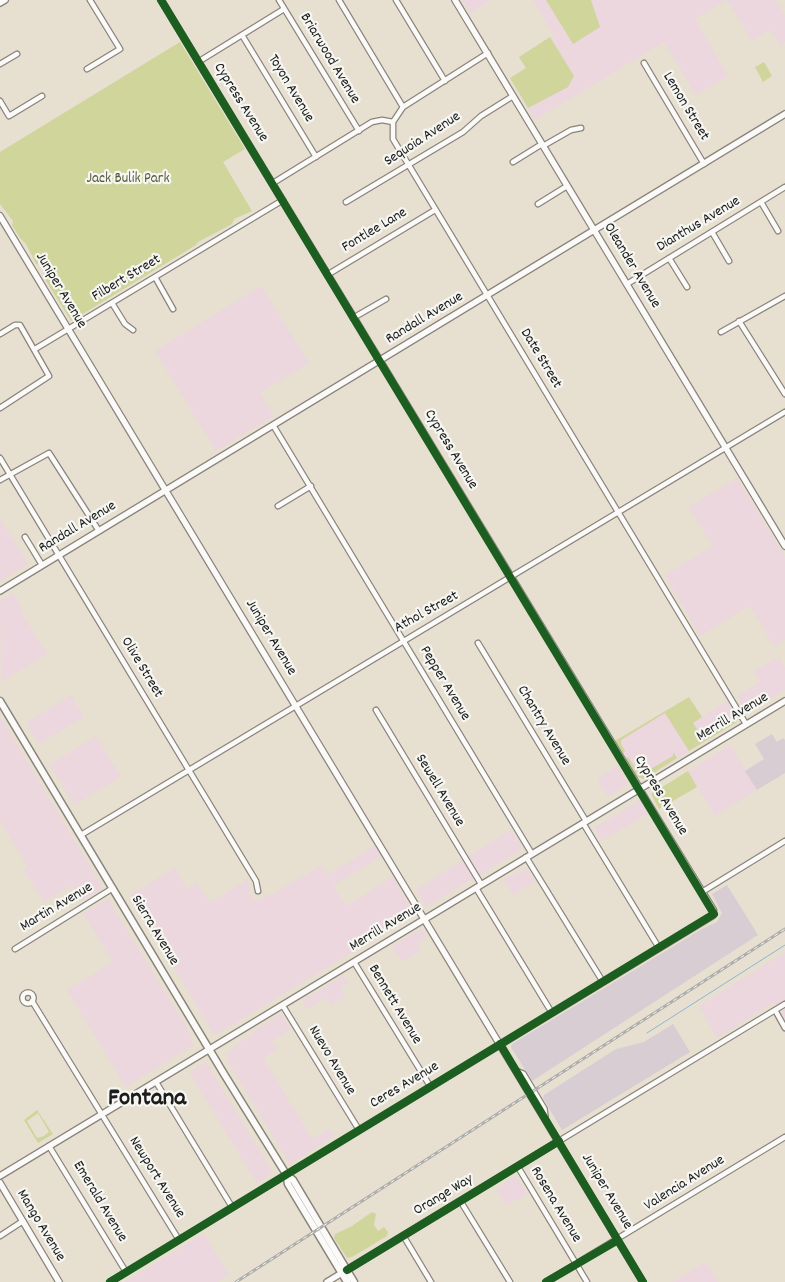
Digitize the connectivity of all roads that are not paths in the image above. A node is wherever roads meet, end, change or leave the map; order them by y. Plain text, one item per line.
1 (5, 0) edge
2 (90, 0) edge
3 (161, 0) edge
4 (279, 0) edge
5 (396, 0) edge
6 (455, 0) edge
7 (0, 3) edge
8 (340, 3) edge
9 (284, 9) junction
10 (242, 35) junction
11 (488, 53) junction
12 (17, 54) dead end
13 (198, 62) junction
14 (644, 63) dead end
15 (0, 64) edge
16 (87, 69) dead end
17 (445, 81) junction
18 (42, 96) dead end
19 (513, 96) junction
20 (0, 101) edge
21 (403, 107) junction
22 (785, 114) edge
23 (393, 122) junction
24 (582, 128) dead end
25 (359, 131) junction
26 (543, 145) junction
27 (316, 156) junction
28 (513, 162) dead end
29 (704, 164) junction
30 (408, 165) junction
31 (273, 183) junction
32 (567, 186) junction
33 (785, 187) edge
34 (283, 200) junction
35 (346, 202) dead end
36 (761, 202) junction
37 (538, 204) dead end
38 (435, 210) junction
39 (0, 216) edge
40 (2, 224) edge
41 (594, 230) junction
42 (778, 231) dead end
43 (712, 232) junction
44 (669, 258) junction
45 (729, 262) dead end
46 (327, 275) junction
47 (155, 277) junction
48 (627, 284) junction
49 (687, 287) dead end
50 (487, 295) junction
51 (785, 296) edge
52 (386, 298) dead end
53 (112, 303) junction
54 (173, 309) dead end
55 (353, 318) junction
56 (739, 321) junction
57 (68, 329) junction
58 (133, 330) dead end
59 (721, 332) dead end
60 (0, 334) edge
61 (35, 350) junction
62 (380, 360) junction
63 (785, 394) edge
64 (0, 408) edge
65 (785, 412) edge
66 (273, 425) junction
67 (726, 448) junction
68 (0, 458) edge
69 (10, 475) junction
70 (0, 480) edge
71 (311, 486) junction
72 (166, 490) junction
73 (278, 506) dead end
74 (619, 513) junction
75 (99, 531) junction
76 (25, 538) dead end
77 (785, 546) edge
78 (59, 555) junction
79 (42, 565) junction
80 (512, 578) junction
81 (0, 591) edge
82 (404, 641) junction
83 (478, 643) dead end
84 (0, 701) edge
85 (785, 701) edge
86 (296, 705) junction
87 (376, 710) dead end
88 (746, 724) junction
89 (189, 770) junction
90 (640, 789) junction
91 (585, 822) junction
92 (81, 836) junction
93 (785, 841) edge
94 (529, 855) junction
95 (479, 886) junction
96 (113, 888) junction
97 (258, 891) dead end
98 (702, 892) junction
99 (714, 914) joint
100 (425, 919) junction
101 (659, 948) junction
102 (15, 949) dead end
103 (354, 962) junction
104 (603, 982) junction
105 (32, 1001) dead end
106 (785, 1004) edge
107 (283, 1006) junction
108 (775, 1010) junction
109 (552, 1012) junction
110 (785, 1028) edge
111 (500, 1044) junction
112 (210, 1050) junction
113 (156, 1082) junction
114 (430, 1086) junction
115 (102, 1114) junction
116 (358, 1130) junction
117 (785, 1137) edge
118 (559, 1142) junction
119 (49, 1146) junction
120 (518, 1167) junction
121 (286, 1174) junction
122 (0, 1176) edge
123 (0, 1183) edge
124 (461, 1202) junction
125 (232, 1207) junction
126 (23, 1221) junction
127 (0, 1236) edge
128 (404, 1237) junction
129 (179, 1240) junction
130 (618, 1240) junction
131 (576, 1264) junction
132 (126, 1272) junction
133 (344, 1272) junction
134 (60, 1282) edge
135 (110, 1282) edge
136 (327, 1282) edge
137 (347, 1282) edge
138 (354, 1282) edge
139 (431, 1282) edge
140 (510, 1282) edge
141 (546, 1282) edge
142 (587, 1282) edge
143 (644, 1282) edge

1 - 7 street
2 - 16 street
3 - 13 street, Cypress Avenue
4 - 9 street, Briarwood Avenue
5 - 17 street
6 - 11 street, Oleander Avenue
8 - 21 street
9 - 10 street
9 - 25 street, Briarwood Avenue
10 - 13 street
10 - 27 street, Toyon Avenue
11 - 17 street
11 - 19 street, Oleander Avenue
12 - 15 street
13 - 31 street, Cypress Avenue
14 - 29 street, Lemon Street
17 - 21 street
18 - 20 street
19 - 26 street, Oleander Avenue
19 - 30 street, Sequoia Avenue
21 - 23 street
22 - 29 street, Randall Avenue
23 - 25 street
23 - 30 street, Date Street
24 - 26 street
25 - 27 street
26 - 28 street
26 - 32 street, Oleander Avenue
27 - 31 street
29 - 41 street, Randall Avenue
30 - 35 street, Sequoia Avenue
30 - 38 street, Date Street
31 - 34 street, Cypress Avenue
32 - 37 street
32 - 41 street, Oleander Avenue
33 - 36 street, Dianthus Avenue
34 - 46 street, Cypress Avenue
34 - 47 street, Filbert Street
36 - 42 street
36 - 43 street, Dianthus Avenue
38 - 46 street, Fontlee Lane
38 - 50 street, Date Street
39 - 40 street, Juniper Avenue
40 - 57 street, Juniper Avenue
41 - 48 street, Oleander Avenue
41 - 50 street, Randall Avenue
43 - 44 street, Dianthus Avenue
43 - 45 street
44 - 48 street, Dianthus Avenue
44 - 49 street
46 - 55 street, Cypress Avenue
47 - 53 street, Filbert Street
47 - 54 street
48 - 67 street, Oleander Avenue
50 - 62 street, Randall Avenue
50 - 74 street, Date Street
51 - 56 street
52 - 55 street
53 - 57 street, Filbert Street
53 - 58 street
55 - 62 street, Cypress Avenue
56 - 59 street
56 - 63 street
57 - 61 street, Filbert Street
57 - 72 street, Juniper Avenue
60 - 61 street
61 - 64 street
62 - 66 street, Randall Avenue
62 - 80 street, Cypress Avenue
65 - 67 street, Athol Street
66 - 71 street, Pepper Avenue
66 - 72 street, Randall Avenue
67 - 74 street, Athol Street
67 - 77 street, Oleander Avenue
68 - 69 street, Olive Street
69 - 70 street
69 - 75 street
69 - 78 street, Olive Street
71 - 73 street
71 - 82 street, Pepper Avenue
72 - 75 street, Randall Avenue
72 - 86 street, Juniper Avenue
74 - 80 street, Athol Street
74 - 88 street, Date Street
75 - 78 street, Randall Avenue
76 - 79 street
78 - 79 street, Randall Avenue
78 - 89 street, Olive Street
79 - 81 street, Randall Avenue
80 - 82 street, Athol Street
80 - 90 street, Cypress Avenue
82 - 86 street, Athol Street
82 - 94 street, Pepper Avenue
83 - 91 street, Chantry Avenue
84 - 92 main road, Sierra Avenue
85 - 88 street, Merrill Avenue
86 - 89 street, Athol Street
86 - 100 street, Juniper Avenue
87 - 95 street, Sewell Avenue
88 - 90 street, Merrill Avenue
89 - 92 street, Athol Street
89 - 97 street, Olive Street
90 - 91 street, Merrill Avenue
90 - 98 street, Cypress Avenue
91 - 94 street, Merrill Avenue
91 - 101 street, Chantry Avenue
92 - 96 main road, Sierra Avenue
93 - 98 street
94 - 95 street, Merrill Avenue
94 - 104 street, Pepper Avenue
95 - 100 street, Merrill Avenue
95 - 109 street, Sewell Avenue
96 - 102 street, Martin Avenue
96 - 112 main road, Sierra Avenue
98 - 99 street, Cypress Avenue
99 - 101 street, Ceres Avenue
100 - 103 street, Merrill Avenue
100 - 111 street, Juniper Avenue
101 - 104 street, Ceres Avenue
103 - 107 street, Merrill Avenue
103 - 114 street, Bennett Avenue
104 - 109 street, Ceres Avenue
105 - 115 street, Newport Avenue
106 - 108 street, Orange Way
107 - 112 street, Merrill Avenue
107 - 116 street, Nuevo Avenue
108 - 110 street
108 - 118 street, Orange Way
109 - 111 street, Ceres Avenue
111 - 114 street, Ceres Avenue
111 - 118 street, Juniper Avenue
112 - 113 street, Merrill Avenue
112 - 121 main road, Sierra Avenue
113 - 115 street, Merrill Avenue
113 - 125 street
114 - 116 street, Ceres Avenue
115 - 119 street, Merrill Avenue
115 - 129 street, Newport Avenue
116 - 121 street, Ceres Avenue
117 - 130 street, Valencia Avenue
118 - 120 street, Orange Way
118 - 130 street, Juniper Avenue
119 - 122 street, Merrill Avenue
119 - 132 street, Emerald Avenue
120 - 124 street, Orange Way
120 - 131 street, Rosena Avenue
121 - 125 street, Ceres Avenue
121 - 133 main road, Sierra Avenue
123 - 126 street, Mango Avenue
124 - 128 street, Orange Way
124 - 140 street
125 - 129 street, Ceres Avenue
126 - 127 street
126 - 134 street, Mango Avenue
128 - 133 street, Orange Way
128 - 139 street
129 - 132 street, Ceres Avenue
130 - 131 street, Valencia Avenue
130 - 143 street, Juniper Avenue
131 - 141 street, Valencia Avenue
131 - 142 street, Rosena Avenue
132 - 135 street, Ceres Avenue
133 - 136 street, Orange Way
133 - 137 main road, Sierra Avenue
133 - 138 main road, Sierra Avenue

